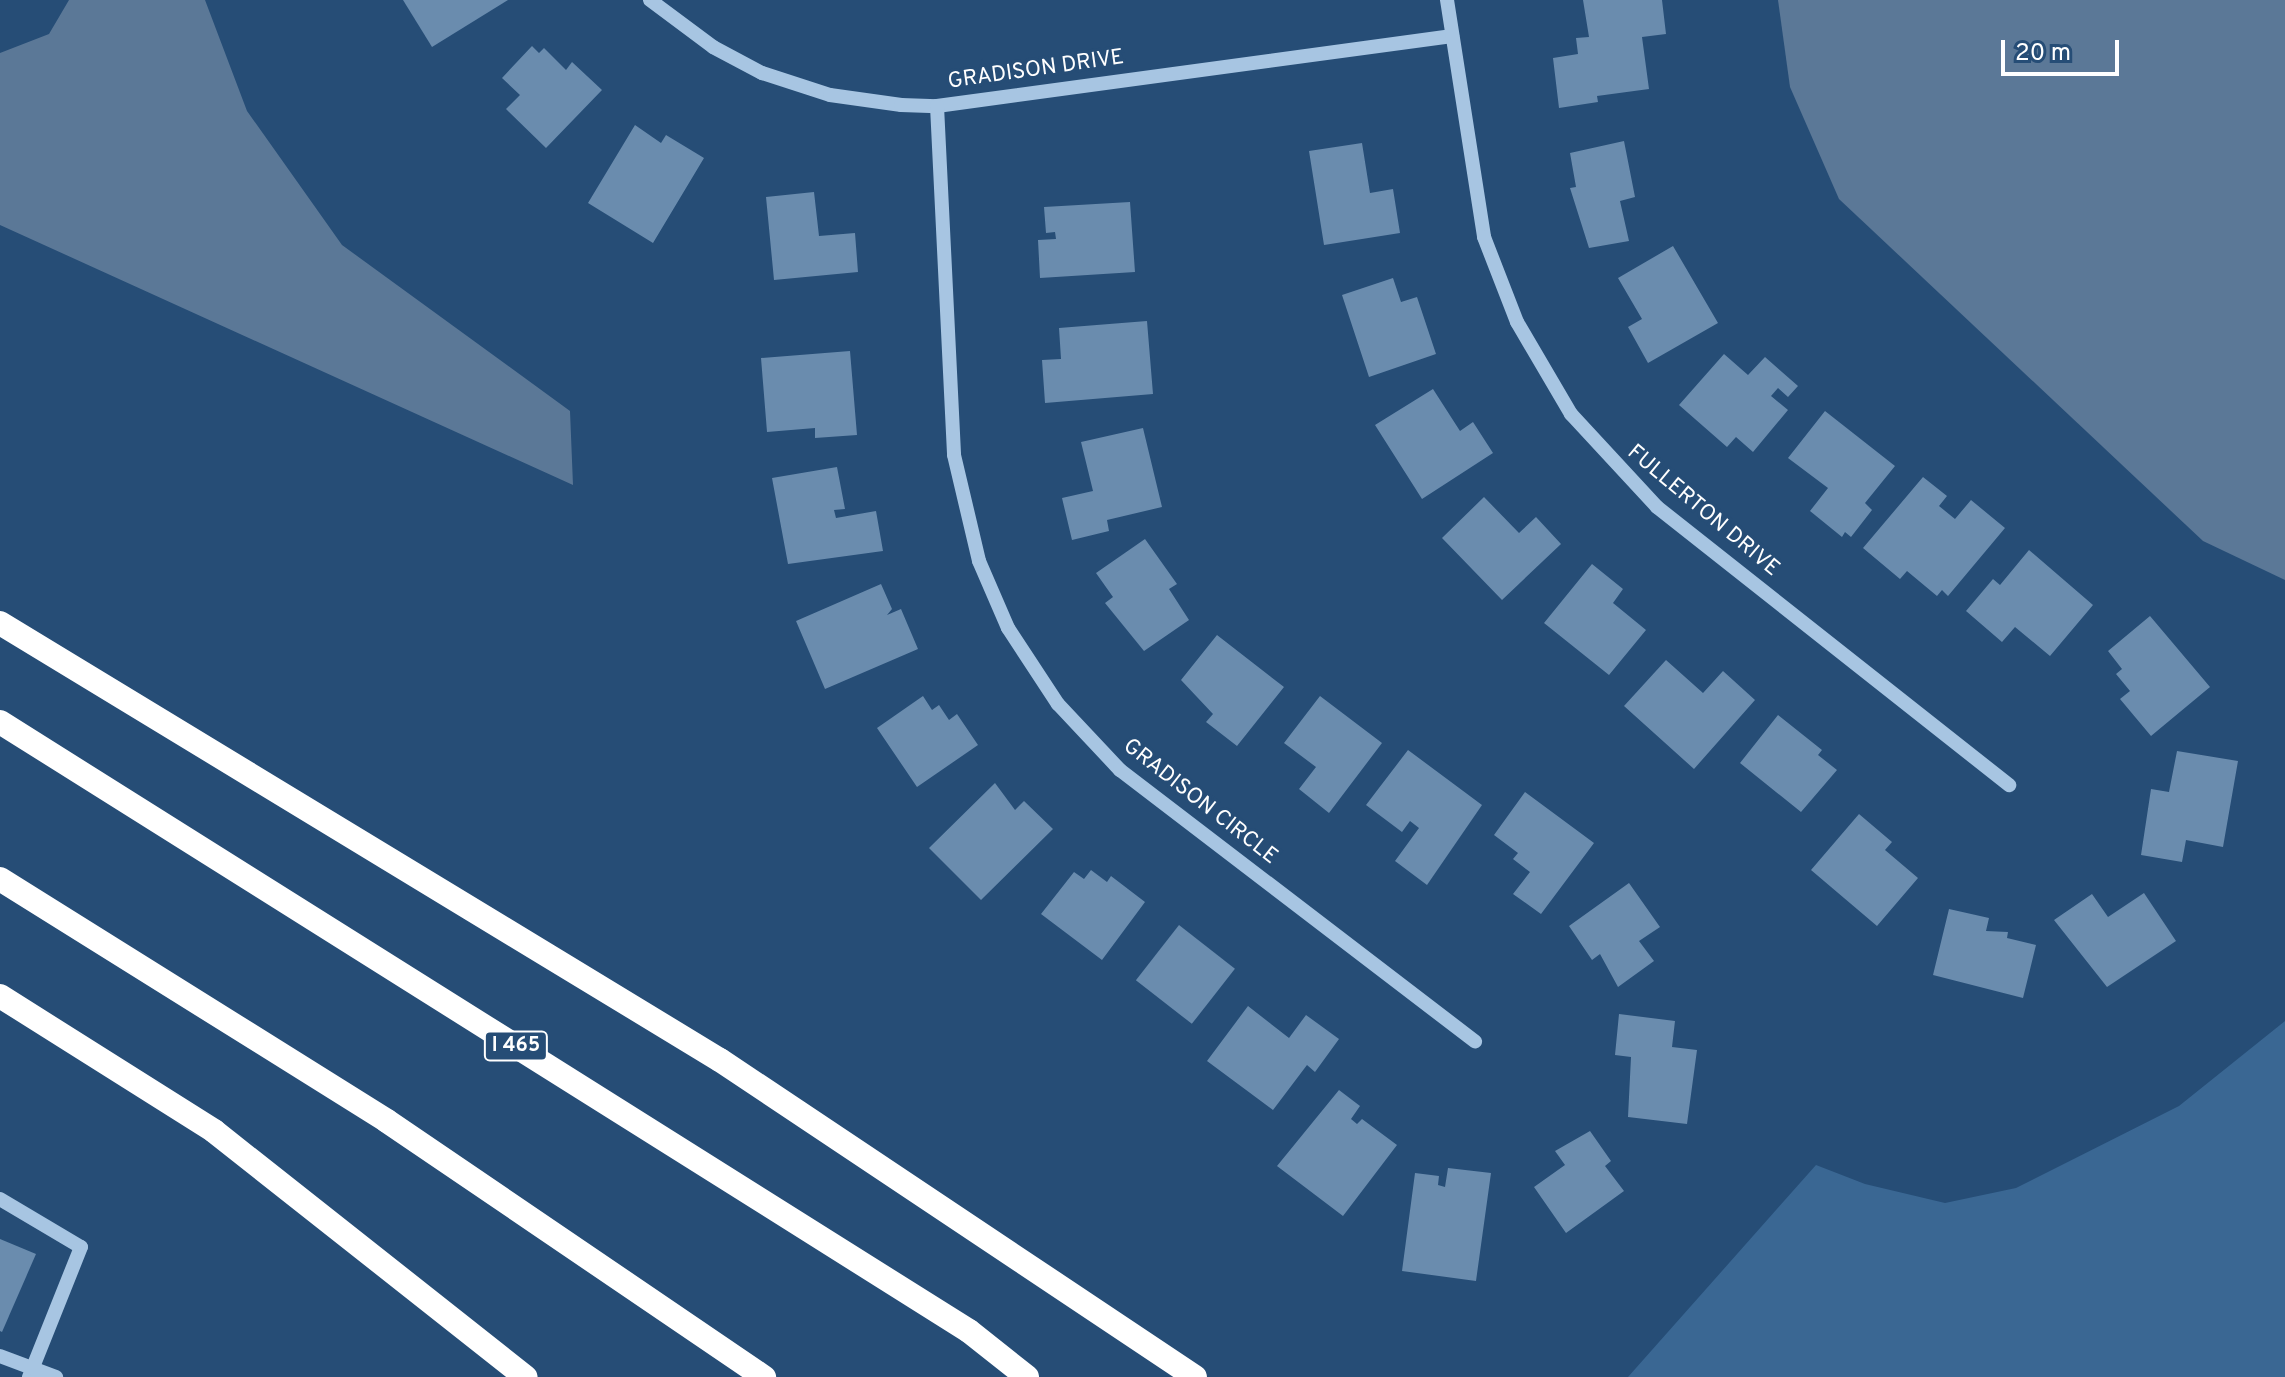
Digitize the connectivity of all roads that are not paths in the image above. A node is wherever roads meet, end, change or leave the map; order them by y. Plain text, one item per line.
1 (650, 0) edge
2 (1447, 0) edge
3 (1452, 36) junction
4 (937, 106) junction
5 (0, 623) edge
6 (0, 722) edge
7 (2009, 785) dead end
8 (0, 879) edge
9 (0, 996) edge
10 (1475, 1041) dead end
11 (0, 1199) edge
12 (0, 1356) edge
13 (30, 1373) edge
14 (56, 1377) edge
15 (526, 1377) edge
16 (764, 1377) edge
17 (1027, 1377) edge
18 (1195, 1377) edge

1 - 4 street, GRADISON DRIVE
2 - 3 street, FULLERTON DRIVE
3 - 4 street, GRADISON DRIVE
3 - 7 street, FULLERTON DRIVE
4 - 10 street, GRADISON CIRCLE
5 - 18 highway
6 - 17 highway, I 465
8 - 16 highway
9 - 15 highway
11 - 13 street
12 - 13 street
13 - 14 street

